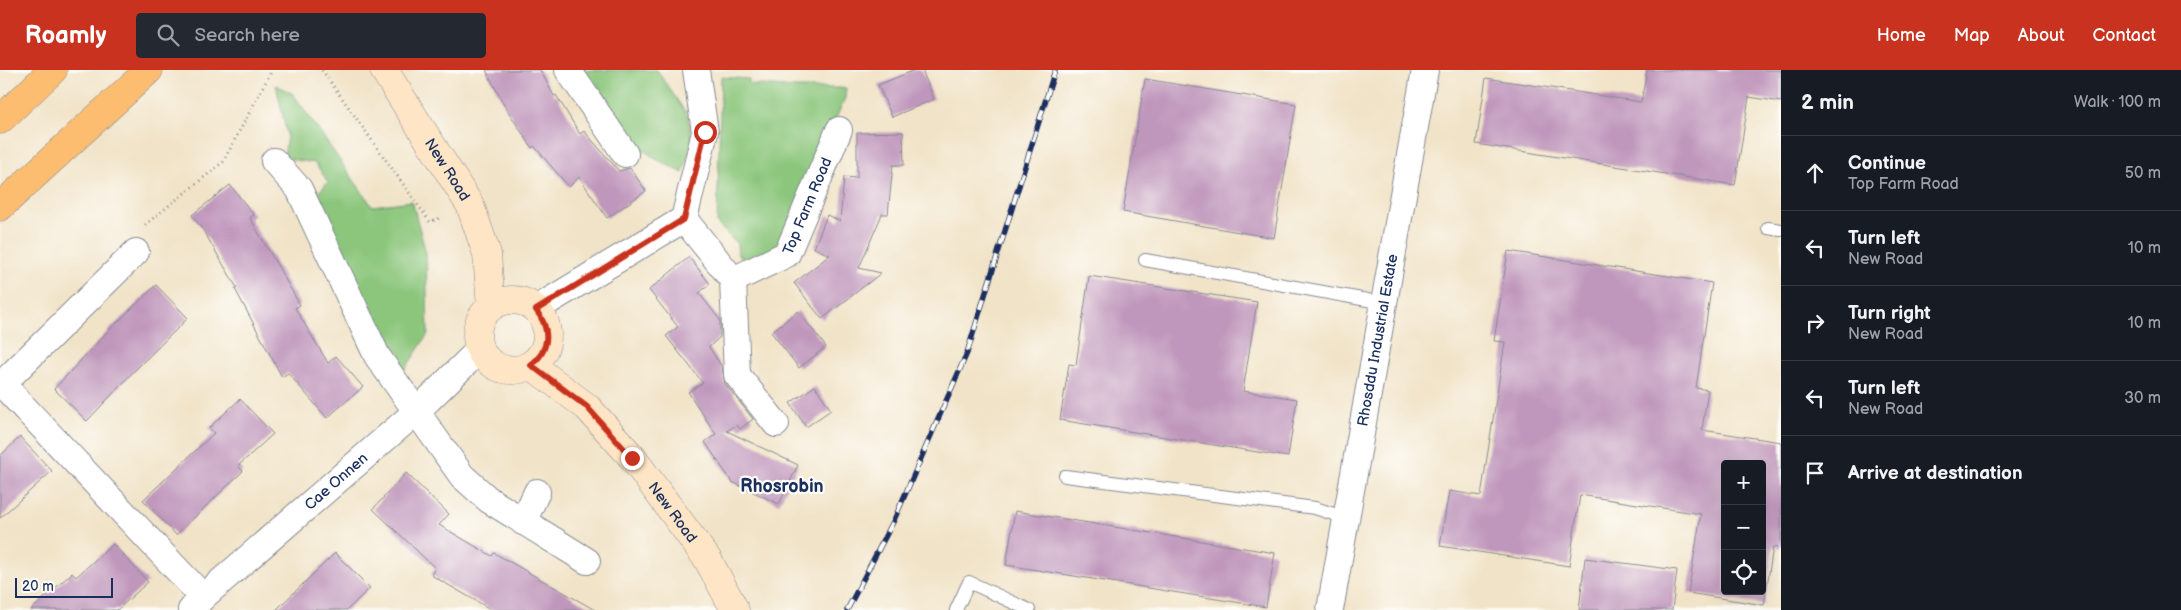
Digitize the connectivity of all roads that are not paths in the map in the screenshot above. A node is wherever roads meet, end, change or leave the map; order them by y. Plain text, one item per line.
1 (53, 70) edge
2 (149, 70) edge
3 (384, 70) edge
4 (568, 70) edge
5 (696, 70) edge
6 (1425, 70) edge
7 (0, 120) edge
8 (839, 130) dead end
9 (625, 154) dead end
10 (274, 161) dead end
11 (0, 207) edge
12 (684, 219) junction
13 (1768, 228) dead end
14 (1781, 230) edge
15 (136, 252) dead end
16 (1145, 260) dead end
17 (733, 280) junction
18 (1384, 303) junction
19 (491, 306) junction
20 (536, 310) junction
21 (479, 350) junction
22 (531, 365) junction
23 (1, 385) edge
24 (417, 411) junction
25 (776, 424) dead end
26 (1065, 476) dead end
27 (537, 492) dead end
28 (1346, 518) junction
29 (523, 522) junction
30 (587, 561) dead end
31 (197, 603) edge
32 (735, 610) edge
33 (956, 610) edge
34 (1029, 610) edge
35 (1330, 610) edge

1 - 7 highway
2 - 11 highway
3 - 19 main road, New Road
4 - 9 street
5 - 12 street
6 - 18 street, Rhosddu Industrial Estate
8 - 17 street, Top Farm Road
10 - 24 street
12 - 17 street
12 - 20 street
13 - 14 lane
15 - 23 street
16 - 18 lane
17 - 25 street
18 - 28 street, Rhosddu Industrial Estate
19 - 20 main road
19 - 21 main road
20 - 22 main road
21 - 22 main road
21 - 24 street, Cae Onnen
22 - 32 main road, New Road
23 - 31 street
24 - 29 street
24 - 31 street, Cae Onnen
26 - 28 lane
27 - 29 street
28 - 35 street, Rhosddu Industrial Estate
29 - 30 street
33 - 34 lane

